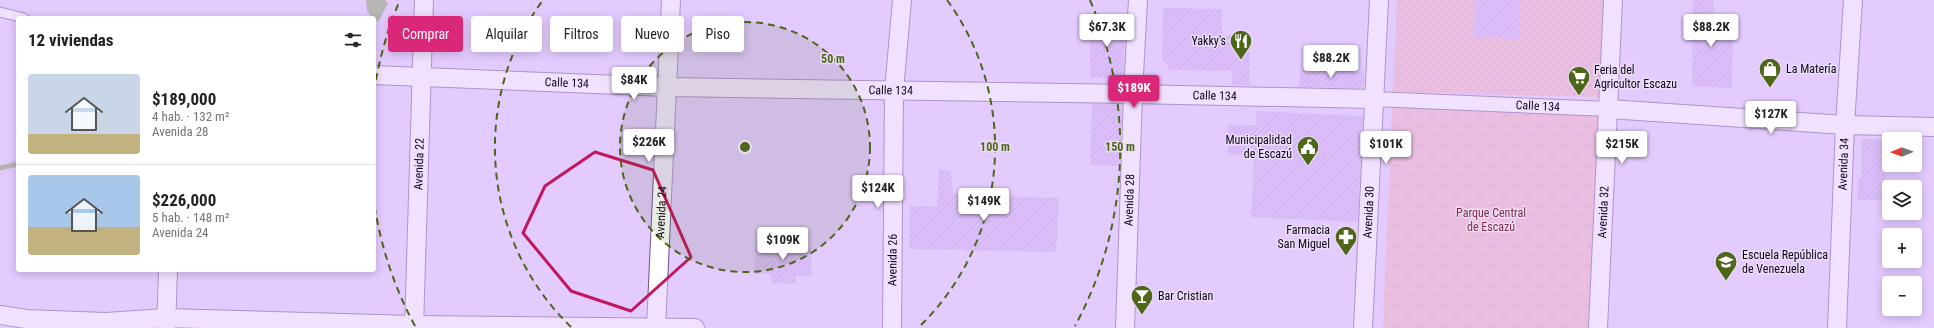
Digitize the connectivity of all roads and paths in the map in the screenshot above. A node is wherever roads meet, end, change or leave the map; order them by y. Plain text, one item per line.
1 (424, 0) edge
2 (671, 0) edge
3 (902, 0) edge
4 (1138, 0) edge
5 (1379, 0) edge
6 (1613, 0) edge
7 (1853, 0) edge
8 (0, 12) edge
9 (16, 16) edge
10 (376, 75) edge
11 (422, 77) junction
12 (667, 87) junction
13 (894, 91) junction
14 (1133, 94) junction
15 (1374, 99) junction
16 (1609, 109) junction
17 (1846, 125) junction
18 (1934, 127) edge
19 (168, 272) edge
20 (0, 315) edge
21 (166, 323) edge
22 (414, 326) edge
23 (656, 328) edge
24 (694, 328) edge
25 (892, 328) edge
26 (1125, 328) edge
27 (1364, 328) edge
28 (1598, 328) edge
29 (1838, 328) edge

1 - 11 street, Avenida 22
2 - 12 street, Avenida 24
3 - 13 street, Avenida 26
4 - 14 street, Avenida 28
5 - 15 street, Avenida 30
6 - 16 street, Avenida 32
7 - 17 street, Avenida 34
8 - 9 lane
10 - 11 street, Calle 134
11 - 12 street, Calle 134
11 - 22 street, Avenida 22
12 - 13 street, Calle 134
12 - 23 street, Avenida 24
13 - 14 street, Calle 134
13 - 25 street, Avenida 26
14 - 15 street, Calle 134
14 - 26 street, Avenida 28
15 - 16 street, Calle 134
15 - 27 street, Avenida 30
16 - 17 street, Calle 134
16 - 28 street, Avenida 32
17 - 18 street, Calle 134
17 - 29 street, Avenida 34
19 - 21 street
20 - 21 street
21 - 22 street
22 - 23 street
23 - 24 street

